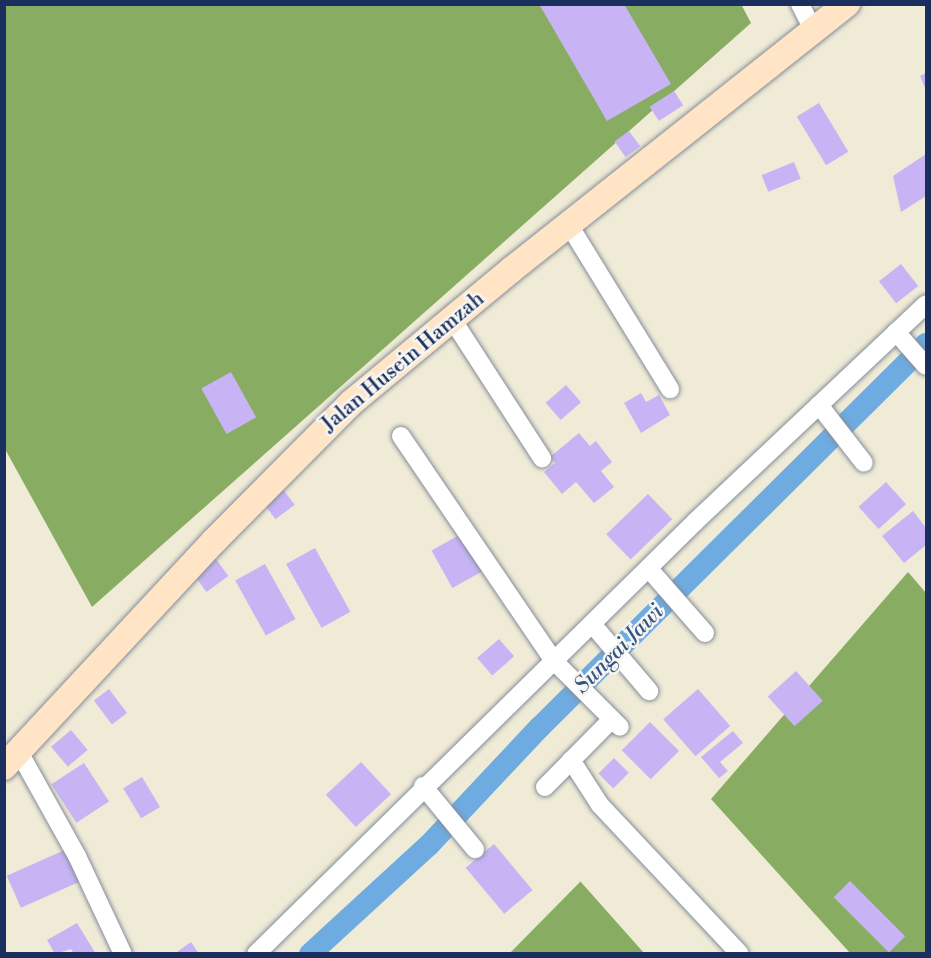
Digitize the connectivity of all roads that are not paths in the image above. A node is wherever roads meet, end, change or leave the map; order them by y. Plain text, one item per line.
1 (800, 4) edge
2 (847, 4) edge
3 (813, 30) junction
4 (569, 225) junction
5 (927, 304) edge
6 (452, 319) junction
7 (901, 338) junction
8 (927, 366) edge
9 (670, 389) dead end
10 (823, 410) junction
11 (401, 436) dead end
12 (542, 458) dead end
13 (864, 463) dead end
14 (652, 574) junction
15 (598, 632) junction
16 (705, 633) dead end
17 (559, 667) junction
18 (649, 691) dead end
19 (12, 760) edge
20 (571, 760) junction
21 (545, 787) dead end
22 (429, 792) junction
23 (475, 849) dead end
24 (123, 954) edge
25 (256, 954) edge
26 (740, 954) edge

1 - 3 street
2 - 3 street, Jalan Husein Hamzah
3 - 4 street, Jalan Husein Hamzah
4 - 6 street, Jalan Husein Hamzah
4 - 9 street
5 - 7 street
6 - 12 street
6 - 19 street, Jalan Husein Hamzah
7 - 8 street
7 - 10 street
10 - 13 street
10 - 14 street
11 - 17 street
14 - 15 street
14 - 16 street
15 - 17 street
15 - 18 street
17 - 20 street
17 - 22 street
19 - 24 street
20 - 21 street
20 - 26 street
22 - 23 street
22 - 25 street

